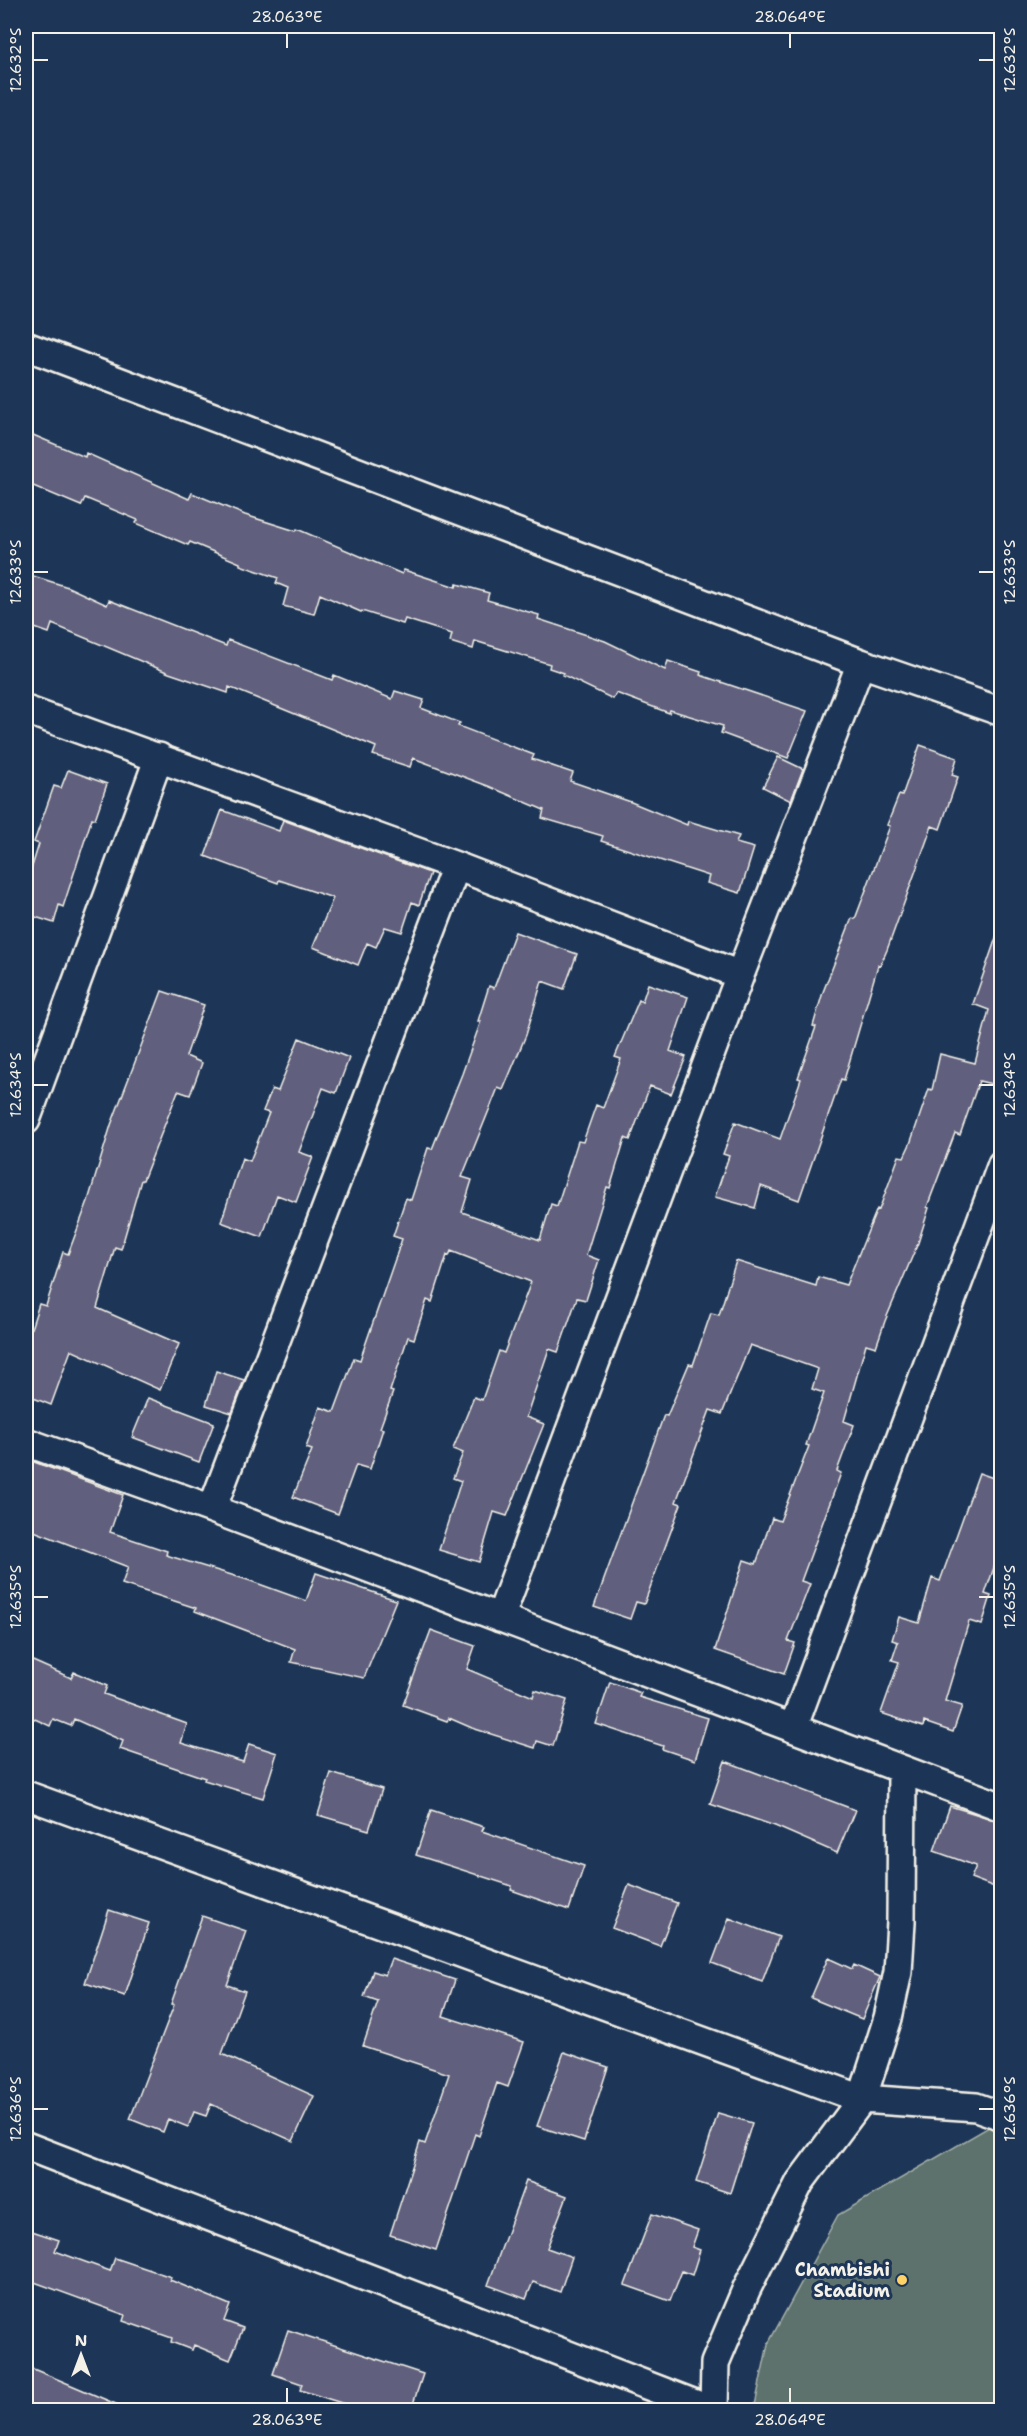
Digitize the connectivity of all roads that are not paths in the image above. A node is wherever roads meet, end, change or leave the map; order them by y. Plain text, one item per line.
1 (26, 346) edge
2 (861, 663) junction
3 (26, 710) edge
4 (1002, 712) edge
5 (159, 757) junction
6 (456, 866) junction
7 (740, 975) junction
8 (26, 1120) edge
9 (1002, 1164) edge
10 (26, 1442) edge
11 (212, 1509) junction
12 (500, 1618) junction
13 (793, 1728) junction
14 (902, 1770) junction
15 (26, 1795) edge
16 (1002, 1807) edge
17 (862, 2099) junction
18 (1002, 2116) edge
19 (26, 2146) edge
20 (712, 2410) edge

1 - 2 street
2 - 4 street
2 - 7 street
3 - 5 street
5 - 6 street
5 - 8 street
6 - 7 street
6 - 11 street
7 - 12 street
9 - 13 street
10 - 11 street
11 - 12 street
12 - 13 street
13 - 14 street
14 - 16 street
14 - 17 street
15 - 17 street
17 - 18 street
17 - 20 street
19 - 20 street

